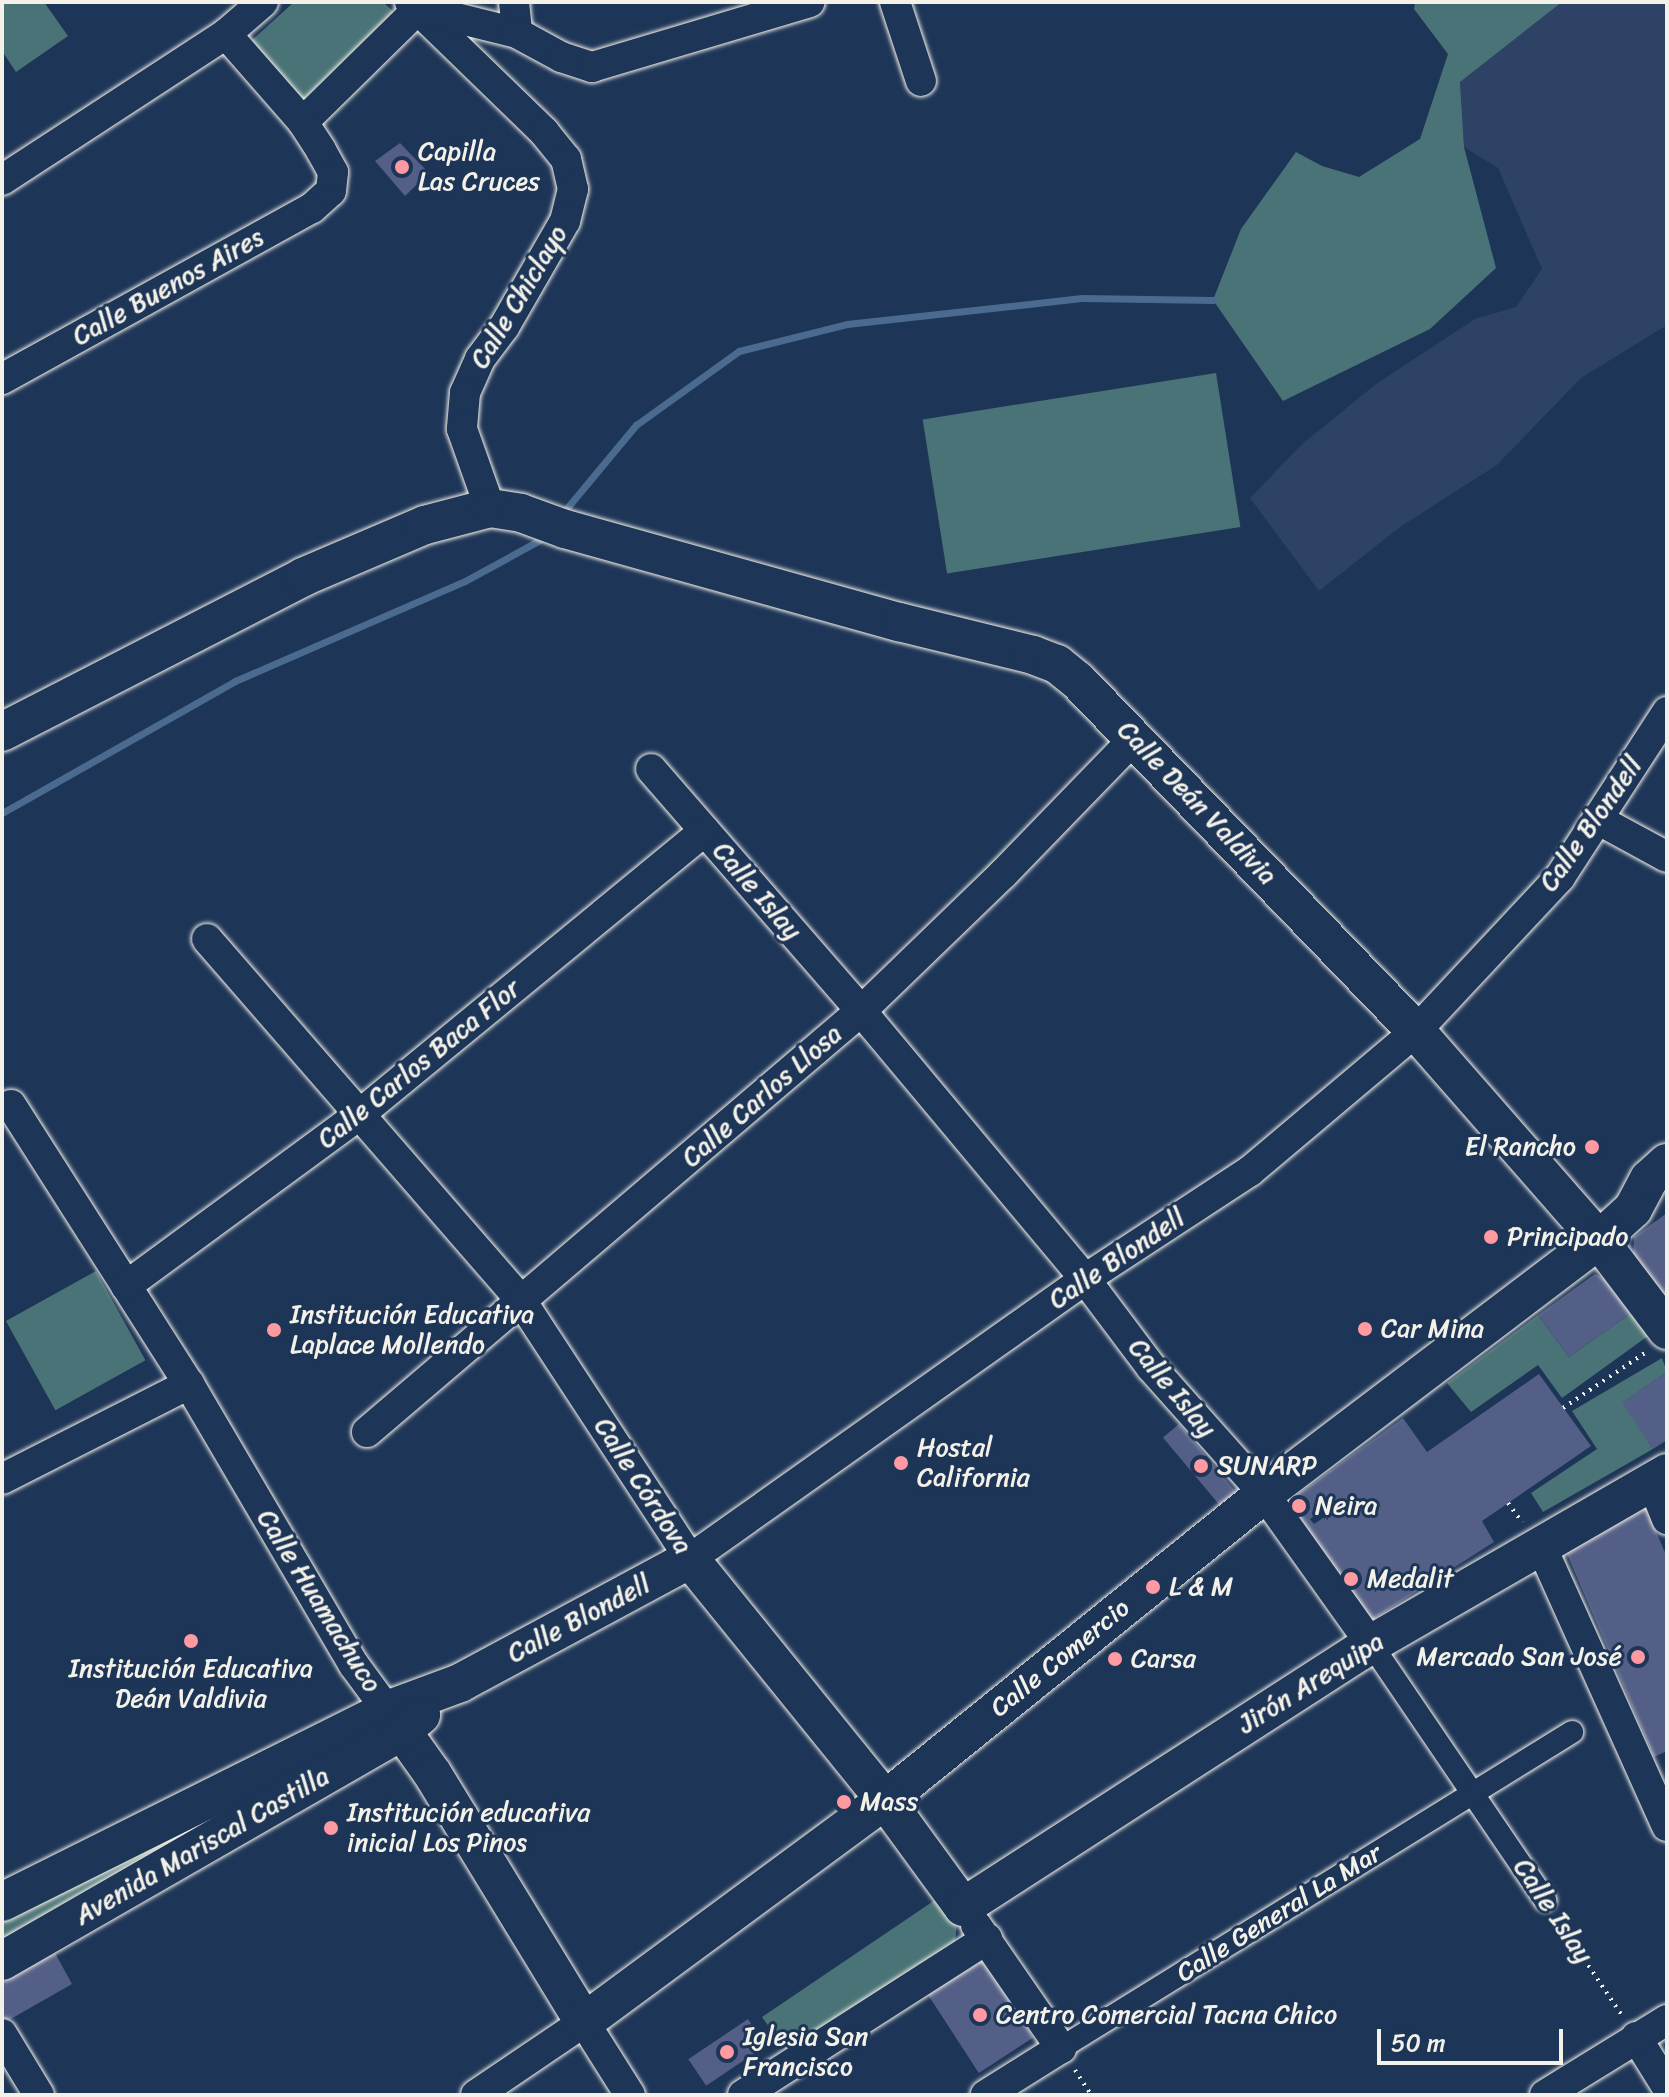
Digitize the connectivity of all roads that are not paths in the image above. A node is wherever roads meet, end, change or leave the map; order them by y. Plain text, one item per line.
1 (263, 2) edge
2 (514, 2) edge
3 (810, 2) edge
4 (895, 2) edge
5 (414, 6) edge
6 (517, 33) junction
7 (226, 34) junction
8 (921, 81) dead end
9 (303, 122) junction
10 (2, 180) edge
11 (2, 379) edge
12 (506, 510) junction
13 (1667, 712) edge
14 (2, 732) edge
15 (1135, 738) junction
16 (651, 769) dead end
17 (1599, 820) junction
18 (705, 831) junction
19 (1667, 857) edge
20 (207, 939) dead end
21 (861, 1011) junction
22 (1416, 1031) junction
23 (11, 1105) dead end
24 (360, 1114) junction
25 (1667, 1163) edge
26 (1650, 1202) edge
27 (1599, 1240) junction
28 (1085, 1279) junction
29 (126, 1286) junction
30 (522, 1302) junction
31 (1661, 1338) edge
32 (189, 1384) junction
33 (367, 1432) dead end
34 (1660, 1478) edge
35 (2, 1479) edge
36 (1264, 1494) junction
37 (1667, 1519) edge
38 (1541, 1546) junction
39 (690, 1559) junction
40 (1371, 1644) junction
41 (394, 1721) junction
42 (1572, 1732) dead end
43 (1659, 1786) edge
44 (1475, 1793) junction
45 (885, 1800) junction
46 (1667, 1826) edge
47 (1545, 1900) road end
48 (2, 1902) edge
49 (963, 1907) junction
50 (987, 1939) junction
51 (2, 1961) edge
52 (1667, 2020) edge
53 (584, 2022) junction
54 (2, 2034) edge
55 (1636, 2037) junction
56 (1061, 2048) junction
57 (1667, 2087) edge
58 (39, 2095) edge
59 (476, 2095) edge
60 (630, 2095) edge
61 (743, 2095) edge
62 (986, 2095) edge
63 (1545, 2095) edge

1 - 7 street
2 - 6 street
3 - 6 street
4 - 8 street
5 - 6 street
5 - 9 street
5 - 12 street, Calle Chiclayo
7 - 9 street
7 - 10 street
9 - 11 street, Calle Buenos Aires
12 - 14 street
12 - 15 street, Calle Deán Valdivia
13 - 17 street, Calle Blondell
15 - 21 street, Calle Carlos Llosa
15 - 22 street, Calle Deán Valdivia
16 - 18 street, Calle Islay
17 - 19 street
17 - 22 street, Calle Blondell
18 - 21 street, Calle Islay
18 - 24 street, Calle Carlos Baca Flor
20 - 24 street, Calle Córdova
21 - 28 street, Calle Islay
21 - 30 street, Calle Carlos Llosa
22 - 27 street, Calle Deán Valdivia
22 - 28 street, Calle Blondell
23 - 29 street, Calle Huamachuco
24 - 29 street, Calle Carlos Baca Flor
24 - 30 street, Calle Córdova
25 - 26 street, Calle Comercio
26 - 27 street, Calle Comercio
27 - 31 street, Calle Deán Valdivia
27 - 36 street, Calle Comercio
28 - 36 street, Calle Islay
28 - 39 street, Calle Blondell
29 - 32 street, Calle Huamachuco
30 - 33 street, Calle Carlos Llosa
30 - 39 street, Calle Córdova
32 - 35 street
32 - 41 street, Calle Huamachuco
34 - 37 street
34 - 38 street, Jirón Arequipa
36 - 40 street, Calle Islay
36 - 45 street, Calle Comercio
38 - 40 street, Jirón Arequipa
38 - 43 street
39 - 41 street, Calle Blondell
39 - 45 street, Calle Córdova
40 - 44 street, Calle Islay
40 - 49 street, Jirón Arequipa
41 - 48 street, Avenida Mariscal Castilla
41 - 51 street, Avenida Mariscal Castilla
41 - 53 street, Calle Huamachuco
42 - 44 street, Calle General La Mar
43 - 46 street
44 - 47 street, Calle Islay
44 - 56 street, Calle General La Mar
45 - 49 street, Calle Córdova
45 - 53 street, Calle Comercio
49 - 50 street, Calle Córdova
50 - 56 street, Calle Córdova
50 - 61 street
52 - 55 street
53 - 59 street, Calle Comercio
53 - 60 street, Calle Huamachuco
54 - 58 street
55 - 57 street
55 - 63 street
56 - 62 street, Calle General La Mar

